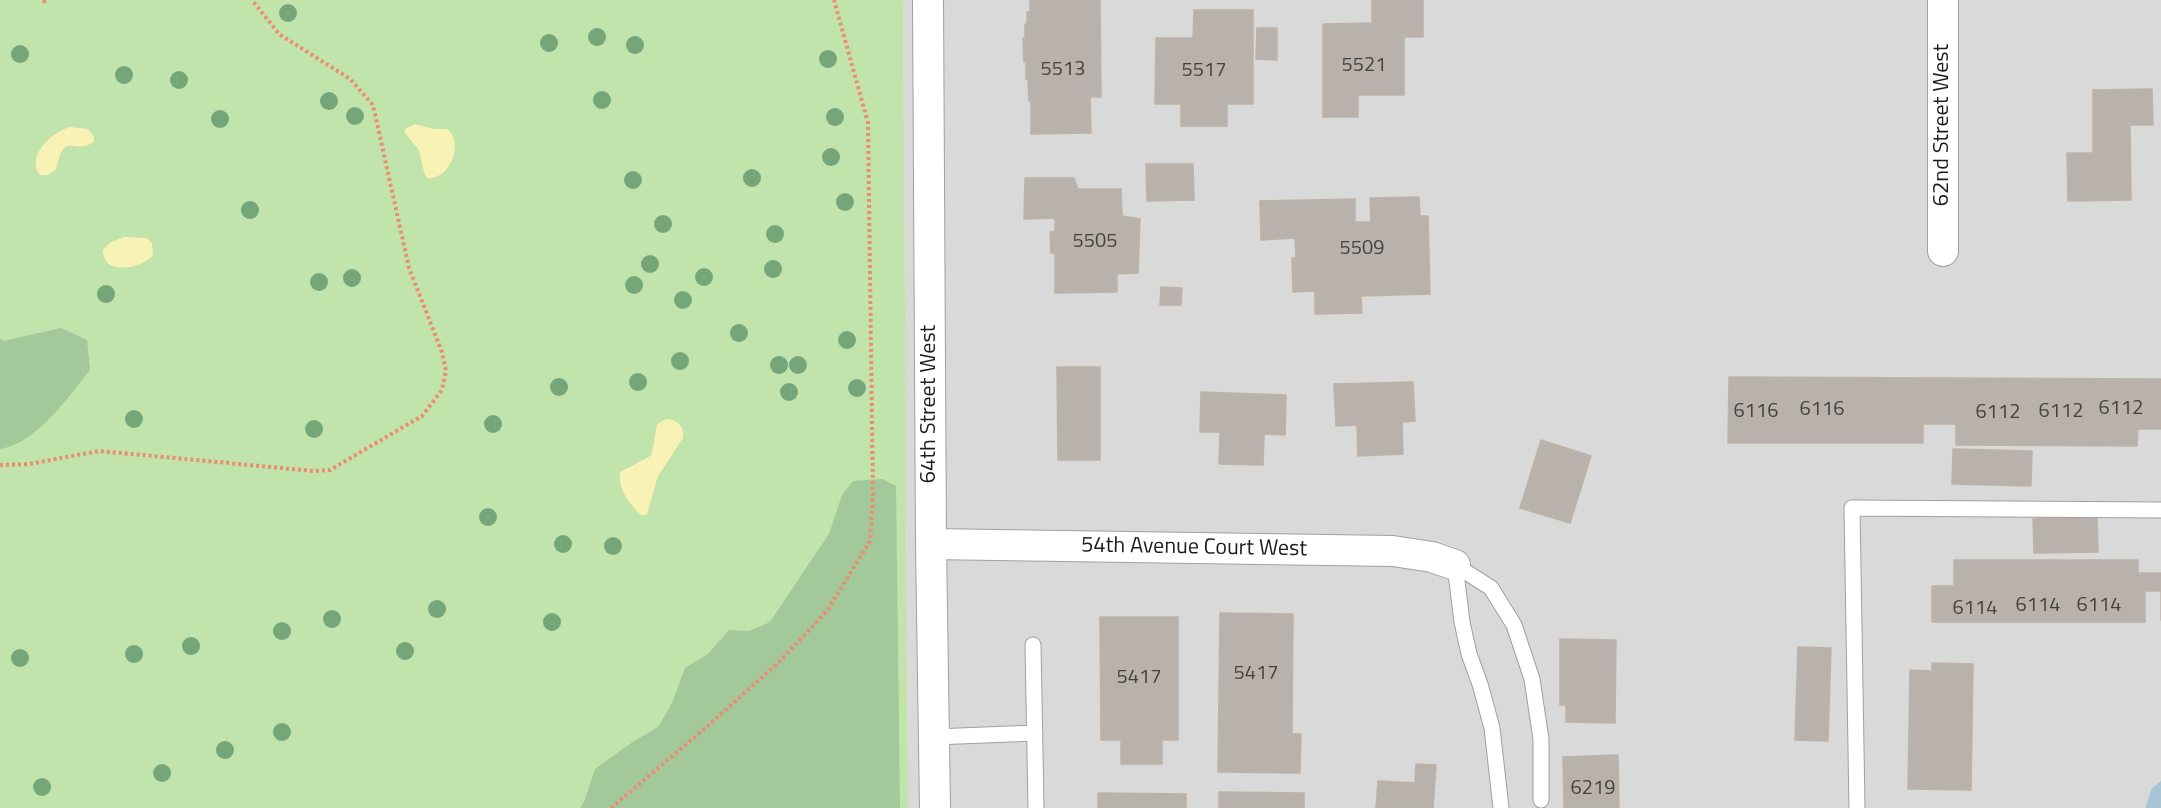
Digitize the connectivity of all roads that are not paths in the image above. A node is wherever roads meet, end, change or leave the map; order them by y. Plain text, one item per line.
1 (928, 0) edge
2 (1943, 0) edge
3 (1943, 251) dead end
4 (2161, 510) edge
5 (931, 544) junction
6 (1455, 565) junction
7 (1033, 645) dead end
8 (1035, 733) junction
9 (934, 737) junction
10 (1541, 800) dead end
11 (935, 808) edge
12 (1036, 808) edge
13 (1501, 808) edge
14 (1857, 808) edge

1 - 5 street, 64th Street West
2 - 3 street, 62nd Street West
4 - 14 lane
5 - 6 street, 54th Avenue Court West
5 - 9 street, 64th Street West
6 - 10 lane
6 - 13 lane
7 - 8 lane
8 - 9 lane
8 - 12 lane
9 - 11 street, 64th Street West

